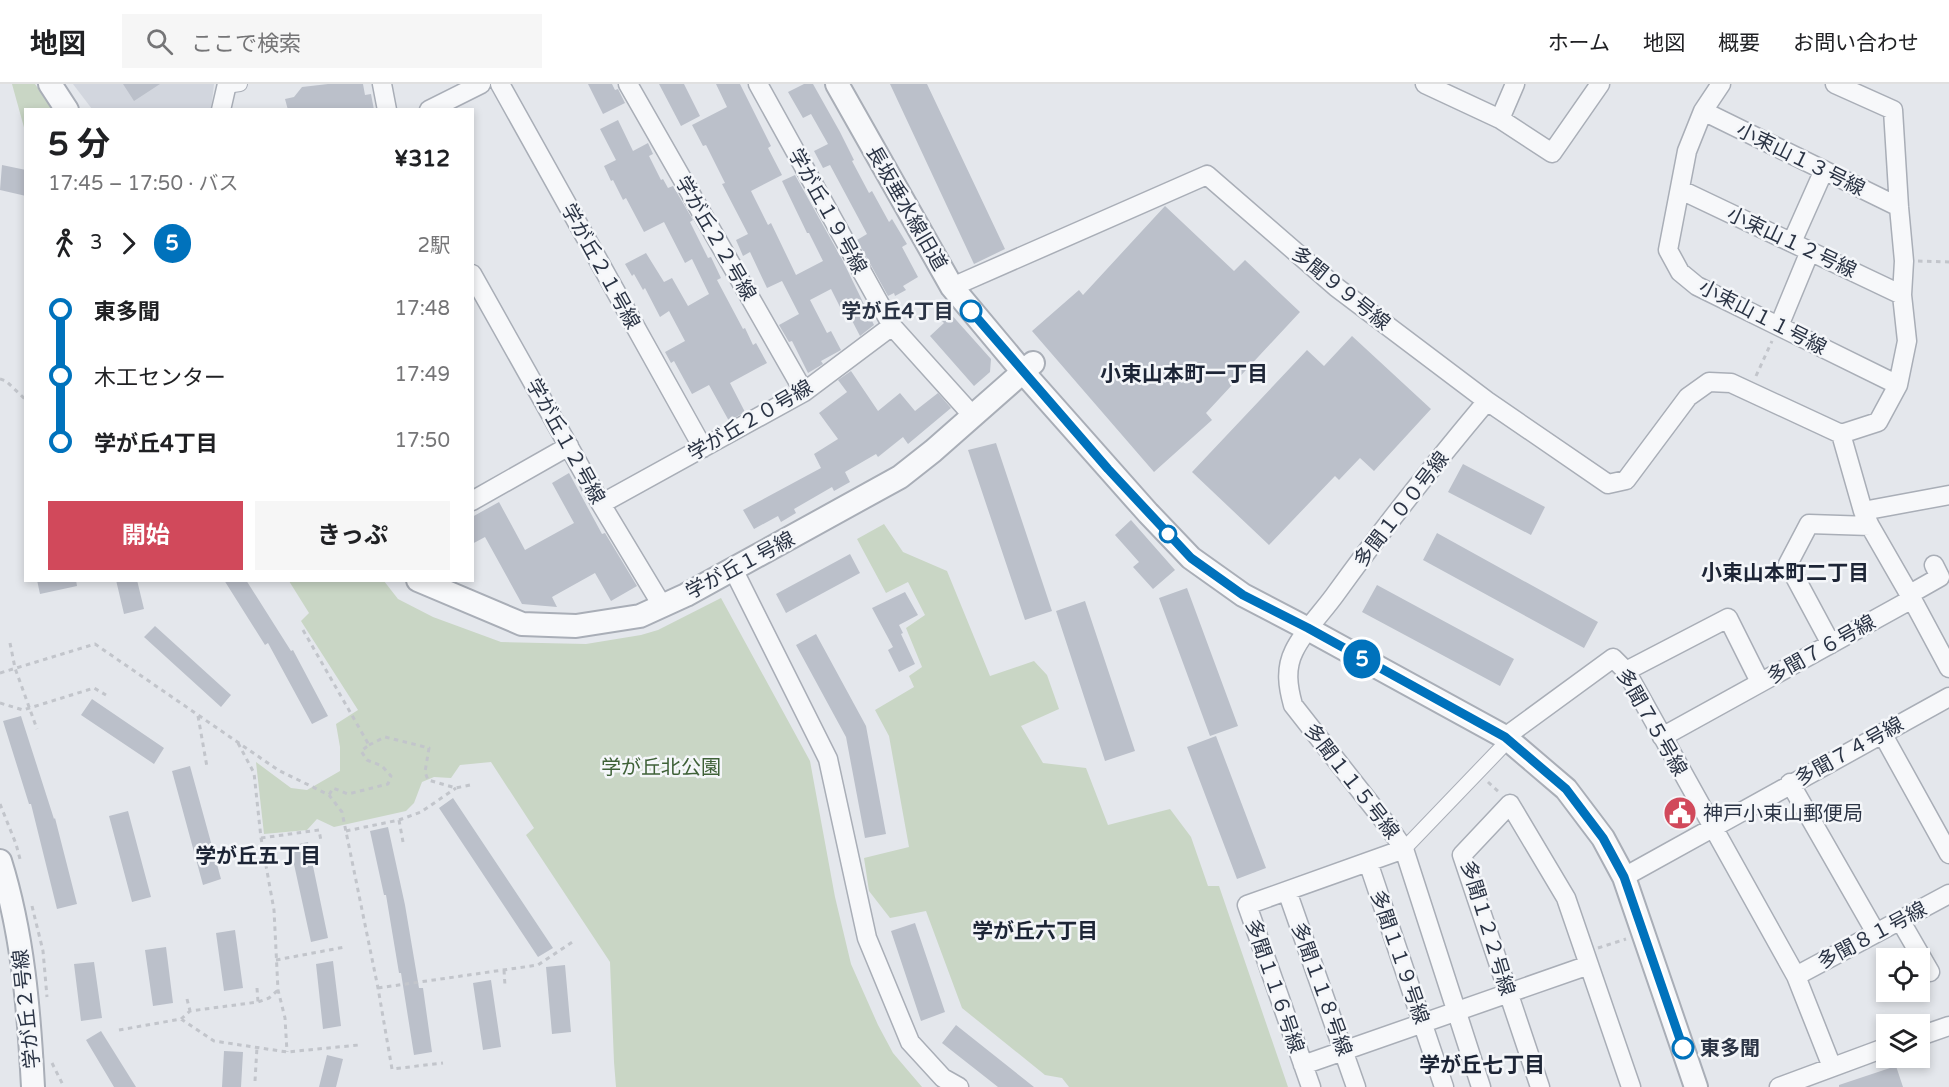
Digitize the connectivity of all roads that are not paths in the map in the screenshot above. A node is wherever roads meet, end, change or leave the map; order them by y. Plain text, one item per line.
1 (50, 84) edge
2 (233, 84) edge
3 (381, 84) edge
4 (481, 84) edge
5 (500, 84) edge
6 (628, 84) edge
7 (758, 84) edge
8 (837, 84) edge
9 (852, 84) edge
10 (1425, 84) edge
11 (1515, 84) edge
12 (1600, 84) edge
13 (1721, 84) edge
14 (1835, 84) edge
15 (66, 108) edge
16 (222, 108) edge
17 (387, 108) edge
18 (433, 108) edge
19 (1703, 111) junction
20 (1500, 119) junction
21 (1824, 170) junction
22 (1681, 190) junction
23 (1899, 207) junction
24 (1791, 242) junction
25 (1810, 251) junction
26 (474, 278) edge
27 (959, 284) junction
28 (1902, 295) junction
29 (892, 326) junction
30 (1779, 326) junction
31 (1028, 367) junction
32 (1898, 385) junction
33 (804, 392) junction
34 (1486, 401) junction
35 (973, 416) junction
36 (1841, 434) junction
37 (569, 446) junction
38 (703, 448) junction
39 (475, 494) edge
40 (1949, 495) edge
41 (601, 504) junction
42 (1867, 519) junction
43 (1934, 565) dead end
44 (733, 569) junction
45 (423, 582) edge
46 (1911, 596) junction
47 (663, 607) junction
48 (1312, 624) junction
49 (1831, 644) junction
50 (1949, 668) edge
51 (1626, 671) junction
52 (1760, 682) junction
53 (1949, 697) edge
54 (1882, 733) junction
55 (1662, 737) junction
56 (1507, 738) junction
57 (1790, 783) junction
58 (1711, 827) junction
59 (1404, 849) junction
60 (1949, 854) edge
61 (0, 861) edge
62 (1368, 862) junction
63 (1630, 874) junction
64 (1287, 891) junction
65 (1949, 894) edge
66 (1900, 920) junction
67 (1876, 933) junction
68 (1916, 948) edge
69 (1587, 959) junction
70 (1796, 976) junction
71 (1508, 993) junction
72 (1456, 1010) junction
73 (1422, 1023) junction
74 (1949, 1026) edge
75 (1930, 1033) edge
76 (1343, 1050) junction
77 (1876, 1051) edge
78 (1303, 1065) junction
79 (1832, 1066) junction
80 (33, 1087) edge
81 (959, 1087) edge
82 (1311, 1087) edge
83 (1356, 1087) edge
84 (1444, 1087) edge
85 (1480, 1087) edge
86 (1540, 1087) edge
87 (1631, 1087) edge
88 (1696, 1087) edge
89 (1711, 1087) edge
90 (1779, 1087) edge

1 - 15 street
2 - 16 street
3 - 17 street
4 - 18 street
5 - 38 street, 学が丘２１号線
6 - 33 street, 学が丘２２号線
7 - 29 street, 学が丘１９号線
8 - 27 street, 長坂垂水線旧道
9 - 27 street, 長坂垂水線旧道
10 - 20 street
11 - 20 street
12 - 20 street
13 - 19 street, 小束山１１号線
14 - 23 street
19 - 21 street, 小束山１３号線
19 - 22 street, 小束山１１号線
21 - 23 street, 小束山１３号線
21 - 24 street
22 - 24 street, 小束山１２号線
22 - 30 street, 小束山１１号線
23 - 28 street
24 - 25 street, 小束山１２号線
25 - 28 street, 小束山１２号線
25 - 30 street
26 - 37 street, 学が丘１２号線
27 - 31 street, 長坂垂水線旧道
27 - 34 street, 多聞９９号線
28 - 32 street
29 - 33 street, 学が丘２０号線
29 - 35 street, 学が丘１９号線
30 - 32 street, 小束山１１号線
31 - 35 street, 学が丘１号線
31 - 48 street, 長坂垂水線旧道
32 - 36 street
33 - 38 street, 学が丘２０号線
34 - 36 street, 多聞９９号線
34 - 48 street, 多聞１００号線
35 - 44 street, 学が丘１号線
36 - 42 street
37 - 39 street
37 - 41 street, 学が丘１２号線
38 - 41 street, 学が丘２０号線
40 - 42 street
41 - 47 street, 学が丘１２号線
42 - 46 street
42 - 49 street
43 - 46 street, 多聞７６号線
44 - 47 street, 学が丘１号線
44 - 81 street
45 - 47 street, 学が丘１号線
46 - 49 street, 多聞７６号線
46 - 50 street
48 - 56 street, 長坂垂水線旧道
48 - 59 street, 多聞１１５号線
49 - 52 street, 多聞７６号線
51 - 52 street
51 - 55 street, 多聞７５号線
51 - 56 street, 多聞７５号線
52 - 55 street, 多聞７６号線
53 - 54 street, 多聞７４号線
54 - 57 street, 多聞７４号線
54 - 60 street
55 - 58 street, 多聞７５号線
56 - 59 street
56 - 63 street, 長坂垂水線旧道
57 - 58 street, 多聞７４号線
57 - 67 street
58 - 63 street, 多聞７４号線
58 - 70 street, 多聞７５号線
59 - 62 street, 多聞１１６号線
59 - 72 street, 多聞１１５号線
61 - 80 street, 学が丘２号線
62 - 64 street, 多聞１１６号線
62 - 73 street, 多聞１１９号線
63 - 88 street, 長坂垂水線旧道
63 - 89 street, 長坂垂水線旧道
64 - 76 street, 多聞１１８号線
64 - 78 street, 多聞１１６号線
65 - 66 street, 多聞８１号線
66 - 67 street, 多聞８１号線
66 - 68 street
67 - 70 street, 多聞８１号線
69 - 71 street
69 - 71 street, 多聞１２２号線
69 - 87 street
70 - 79 street, 多聞７５号線
71 - 72 street
71 - 86 street, 多聞１２２号線
72 - 73 street
72 - 85 street, 多聞１１５号線
73 - 76 street
73 - 84 street, 多聞１１９号線
74 - 75 street
76 - 78 street
76 - 83 street, 多聞１１８号線
77 - 79 street
78 - 82 street, 多聞１１６号線
79 - 90 street

